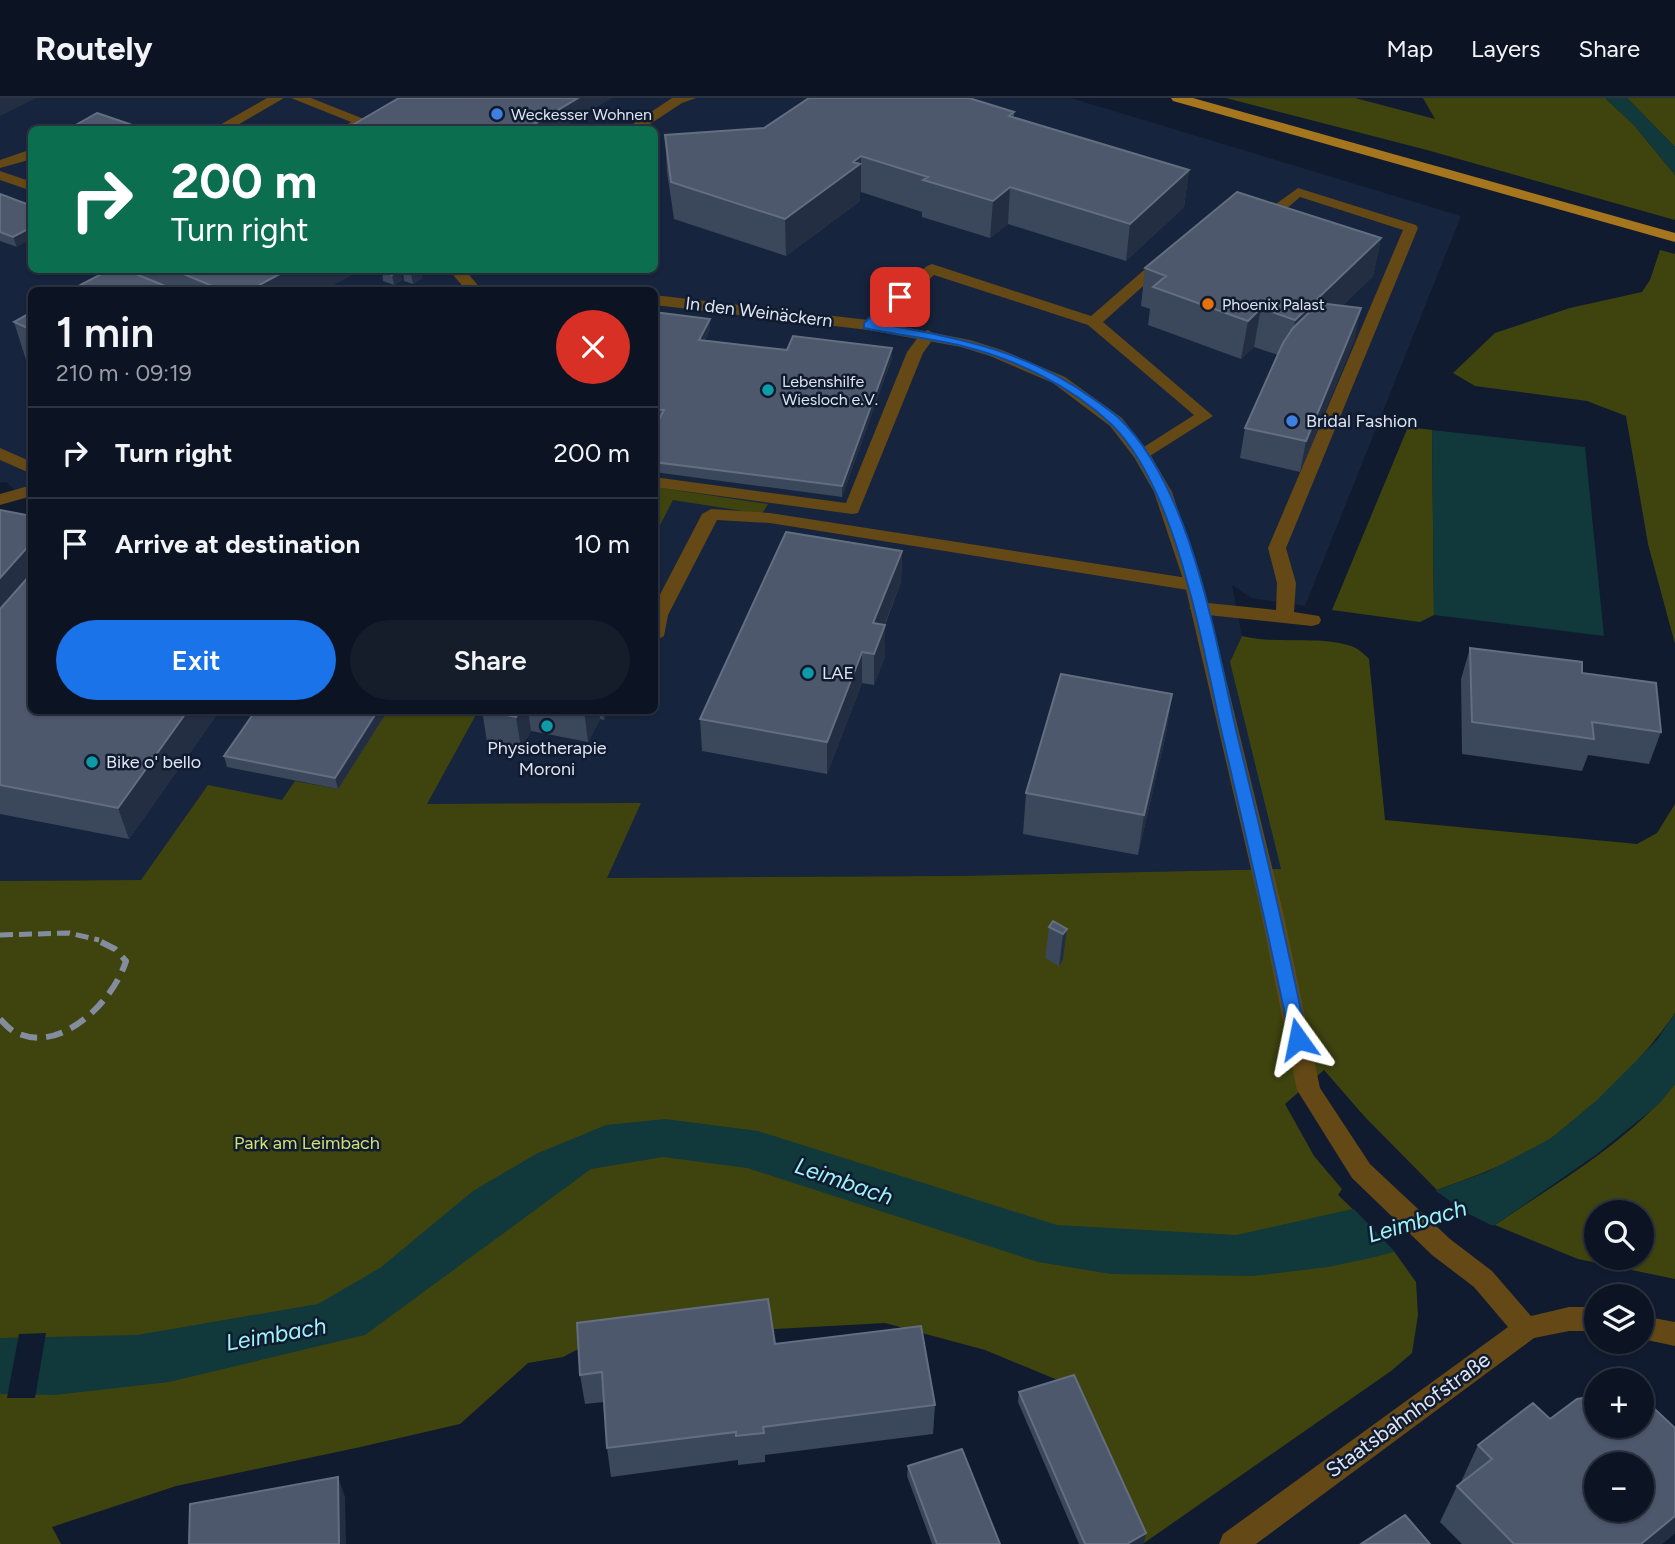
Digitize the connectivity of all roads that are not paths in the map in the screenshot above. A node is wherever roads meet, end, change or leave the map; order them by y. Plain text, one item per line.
1 (276, 98) edge
2 (298, 98) edge
3 (1178, 98) edge
4 (682, 99) edge
5 (225, 126) edge
6 (353, 126) edge
7 (638, 126) edge
8 (28, 155) edge
9 (0, 164) edge
10 (0, 175) edge
11 (28, 186) edge
12 (1240, 206) edge
13 (1675, 237) edge
14 (1177, 248) edge
15 (460, 273) edge
16 (471, 287) edge
17 (658, 300) edge
18 (1094, 322) junction
19 (868, 325) junction
20 (928, 335) junction
21 (0, 453) edge
22 (1142, 456) junction
23 (28, 467) edge
24 (658, 483) edge
25 (28, 491) edge
26 (0, 500) edge
27 (1196, 596) junction
28 (1283, 617) junction
29 (658, 619) edge
30 (1312, 620) dead end
31 (1584, 1318) edge
32 (1526, 1329) junction
33 (1654, 1330) edge
34 (1675, 1334) edge
35 (1233, 1544) edge

1 - 5 street
2 - 6 street
3 - 13 main road
4 - 7 street
8 - 9 street
10 - 11 street
12 - 28 street
14 - 18 street
15 - 16 street
17 - 19 street, In den Weinäckern
18 - 19 street
18 - 22 street
19 - 20 street, In den Weinäckern
20 - 22 street, In den Weinäckern
20 - 24 street
21 - 23 street
22 - 27 street, In den Weinäckern
25 - 26 street
27 - 28 street
27 - 29 street
27 - 32 street, In den Weinäckern
28 - 30 street
31 - 32 street, Staatsbahnhofstraße
32 - 35 street, Staatsbahnhofstraße
33 - 34 street

